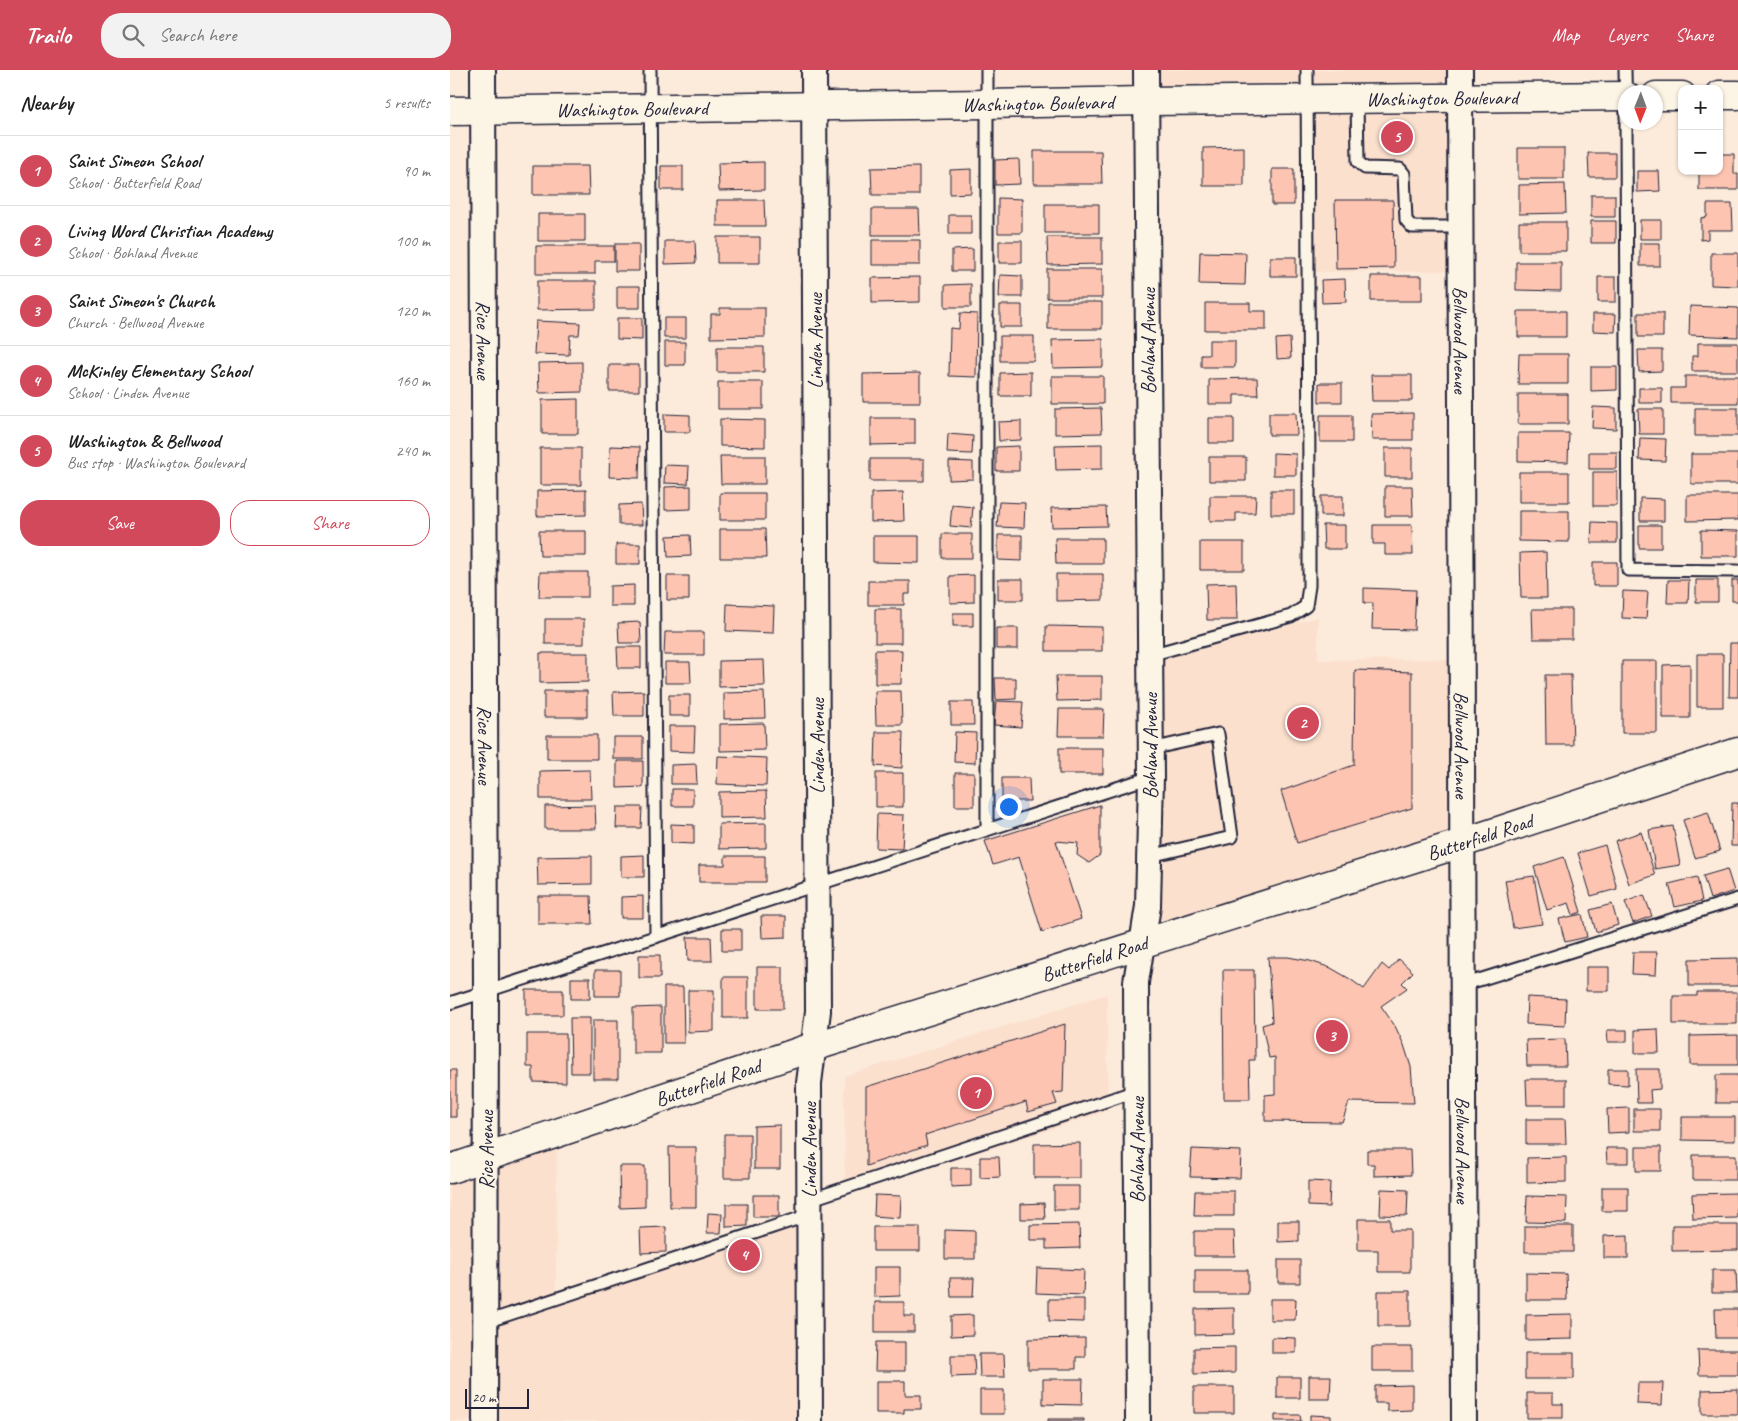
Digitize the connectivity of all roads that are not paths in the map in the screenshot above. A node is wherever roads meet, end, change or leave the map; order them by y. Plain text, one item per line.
1 (483, 70) edge
2 (650, 70) edge
3 (814, 70) edge
4 (987, 70) edge
5 (1146, 70) edge
6 (1307, 70) edge
7 (1460, 70) edge
8 (1625, 70) edge
9 (1625, 85) edge
10 (1723, 95) edge
11 (1738, 95) edge
12 (1618, 96) edge
13 (1663, 96) edge
14 (1678, 96) edge
15 (1460, 99) junction
16 (1146, 100) junction
17 (1308, 100) junction
18 (1357, 100) junction
19 (987, 104) junction
20 (814, 106) junction
21 (650, 108) junction
22 (483, 110) junction
23 (450, 111) edge
24 (1626, 130) edge
25 (1461, 227) junction
26 (1738, 571) edge
27 (1150, 655) junction
28 (1151, 749) junction
29 (1738, 752) edge
30 (1151, 777) junction
31 (987, 830) junction
32 (1462, 843) junction
33 (1150, 856) junction
34 (818, 884) junction
35 (1738, 899) edge
36 (656, 937) junction
37 (1142, 945) junction
38 (1463, 985) junction
39 (486, 992) junction
40 (450, 1004) edge
41 (814, 1047) junction
42 (1136, 1091) junction
43 (485, 1158) junction
44 (450, 1169) edge
45 (809, 1207) junction
46 (486, 1322) junction
47 (486, 1421) edge
48 (810, 1421) edge
49 (1138, 1421) edge
50 (1464, 1421) edge

1 - 22 street, Rice Avenue
2 - 21 lane
3 - 20 street, Linden Avenue
4 - 19 lane
5 - 16 street, Bohland Avenue
6 - 17 lane
7 - 15 street, Bellwood Avenue
8 - 9 lane
10 - 11 main road
12 - 15 main road, Washington Boulevard
13 - 14 main road
15 - 18 main road, Washington Boulevard
15 - 25 street, Bellwood Avenue
16 - 17 main road, Washington Boulevard
16 - 19 main road, Washington Boulevard
16 - 27 street, Bohland Avenue
17 - 18 main road, Washington Boulevard
17 - 27 lane
18 - 25 lane
19 - 20 main road, Washington Boulevard
19 - 31 lane
20 - 21 main road, Washington Boulevard
20 - 34 street, Linden Avenue
21 - 22 main road, Washington Boulevard
21 - 36 lane
22 - 23 main road, Washington Boulevard
22 - 39 street, Rice Avenue
24 - 26 lane
25 - 32 street, Bellwood Avenue
27 - 28 street, Bohland Avenue
28 - 30 street, Bohland Avenue
28 - 33 lane
29 - 32 main road, Butterfield Road
30 - 31 lane
30 - 33 street, Bohland Avenue
31 - 34 lane
32 - 37 main road, Butterfield Road
32 - 38 street, Bellwood Avenue
33 - 37 street, Bohland Avenue
34 - 36 lane
34 - 41 street, Linden Avenue
35 - 38 lane
36 - 39 lane
37 - 41 main road, Butterfield Road
37 - 42 street, Bohland Avenue
38 - 50 street, Bellwood Avenue
39 - 40 lane
39 - 43 street, Rice Avenue
41 - 43 main road, Butterfield Road
41 - 45 street, Linden Avenue
42 - 45 lane
42 - 49 street, Bohland Avenue
43 - 44 main road, Butterfield Road
43 - 46 street, Rice Avenue
45 - 46 lane
45 - 48 street, Linden Avenue
46 - 47 street, Rice Avenue

